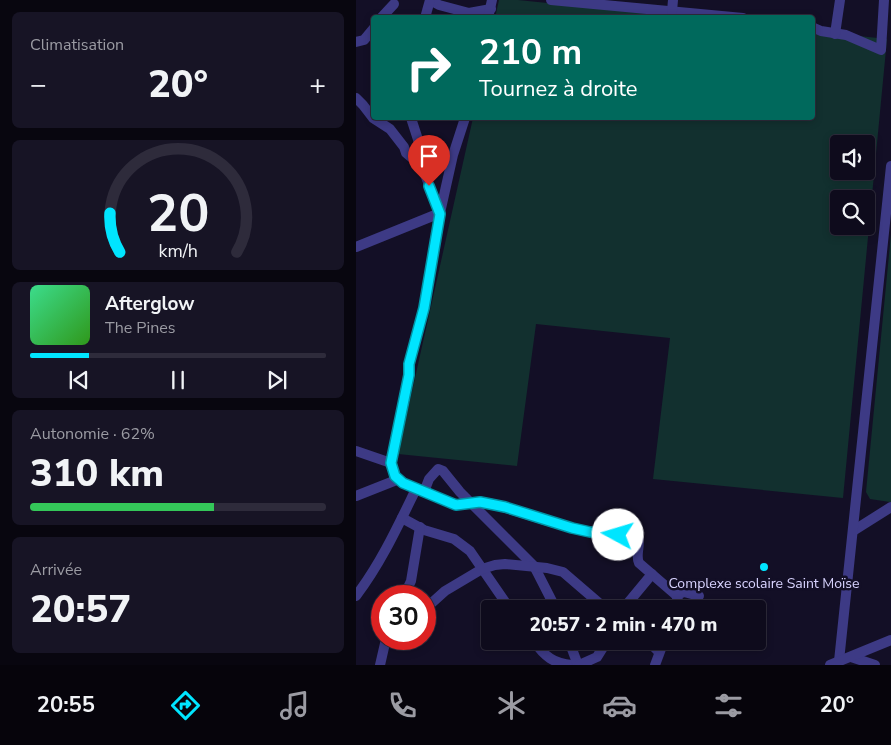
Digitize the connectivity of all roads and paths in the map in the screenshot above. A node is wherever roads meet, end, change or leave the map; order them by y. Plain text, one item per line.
1 (430, 0) edge
2 (551, 0) edge
3 (840, 0) edge
4 (884, 0) edge
5 (394, 2) edge
6 (673, 5) edge
7 (490, 9) edge
8 (383, 15) edge
9 (396, 15) edge
10 (426, 15) edge
11 (727, 15) edge
12 (815, 28) edge
13 (371, 32) edge
14 (835, 34) junction
15 (359, 42) edge
16 (356, 98) edge
17 (371, 115) edge
18 (376, 120) edge
19 (412, 120) edge
20 (464, 120) edge
21 (891, 166) edge
22 (424, 172) junction
23 (440, 214) junction
24 (356, 247) edge
25 (356, 451) edge
26 (391, 463) junction
27 (399, 479) junction
28 (420, 491) junction
29 (356, 496) edge
30 (470, 502) junction
31 (891, 507) edge
32 (402, 518) junction
33 (420, 527) junction
34 (853, 531) junction
35 (534, 566) junction
36 (482, 570) junction
37 (652, 574) junction
38 (409, 585) edge
39 (676, 595) junction
40 (356, 596) edge
41 (699, 596) dead end
42 (436, 599) edge
43 (504, 600) edge
44 (551, 600) edge
45 (596, 600) edge
46 (630, 600) edge
47 (678, 600) edge
48 (891, 640) edge
49 (383, 650) edge
50 (541, 650) edge
51 (572, 650) edge
52 (601, 650) edge
53 (659, 652) edge
54 (851, 657) junction
55 (834, 663) edge
56 (380, 665) edge
57 (572, 665) edge
58 (578, 665) edge
59 (655, 665) edge
60 (875, 665) edge

1 - 7 street
1 - 10 street
2 - 6 street
3 - 14 street
4 - 14 street
5 - 8 street
5 - 9 street
6 - 11 street
12 - 14 street
13 - 15 street
16 - 17 street
18 - 22 street
19 - 22 street
20 - 23 street
21 - 34 street
22 - 23 street
23 - 24 street
23 - 26 street
25 - 26 street
26 - 27 street
27 - 28 street
27 - 29 street
28 - 30 street
28 - 30 street
28 - 32 street
30 - 35 street
30 - 37 street
31 - 34 street
32 - 33 street
32 - 40 street
33 - 36 street
33 - 38 street
34 - 55 street
35 - 36 street
35 - 44 street
35 - 45 street
36 - 42 street
36 - 43 street
37 - 39 street
37 - 46 street
39 - 41 street
39 - 47 street
48 - 54 street
49 - 56 street
50 - 57 street
51 - 58 street
52 - 58 street
53 - 59 street
54 - 55 street
54 - 60 street

